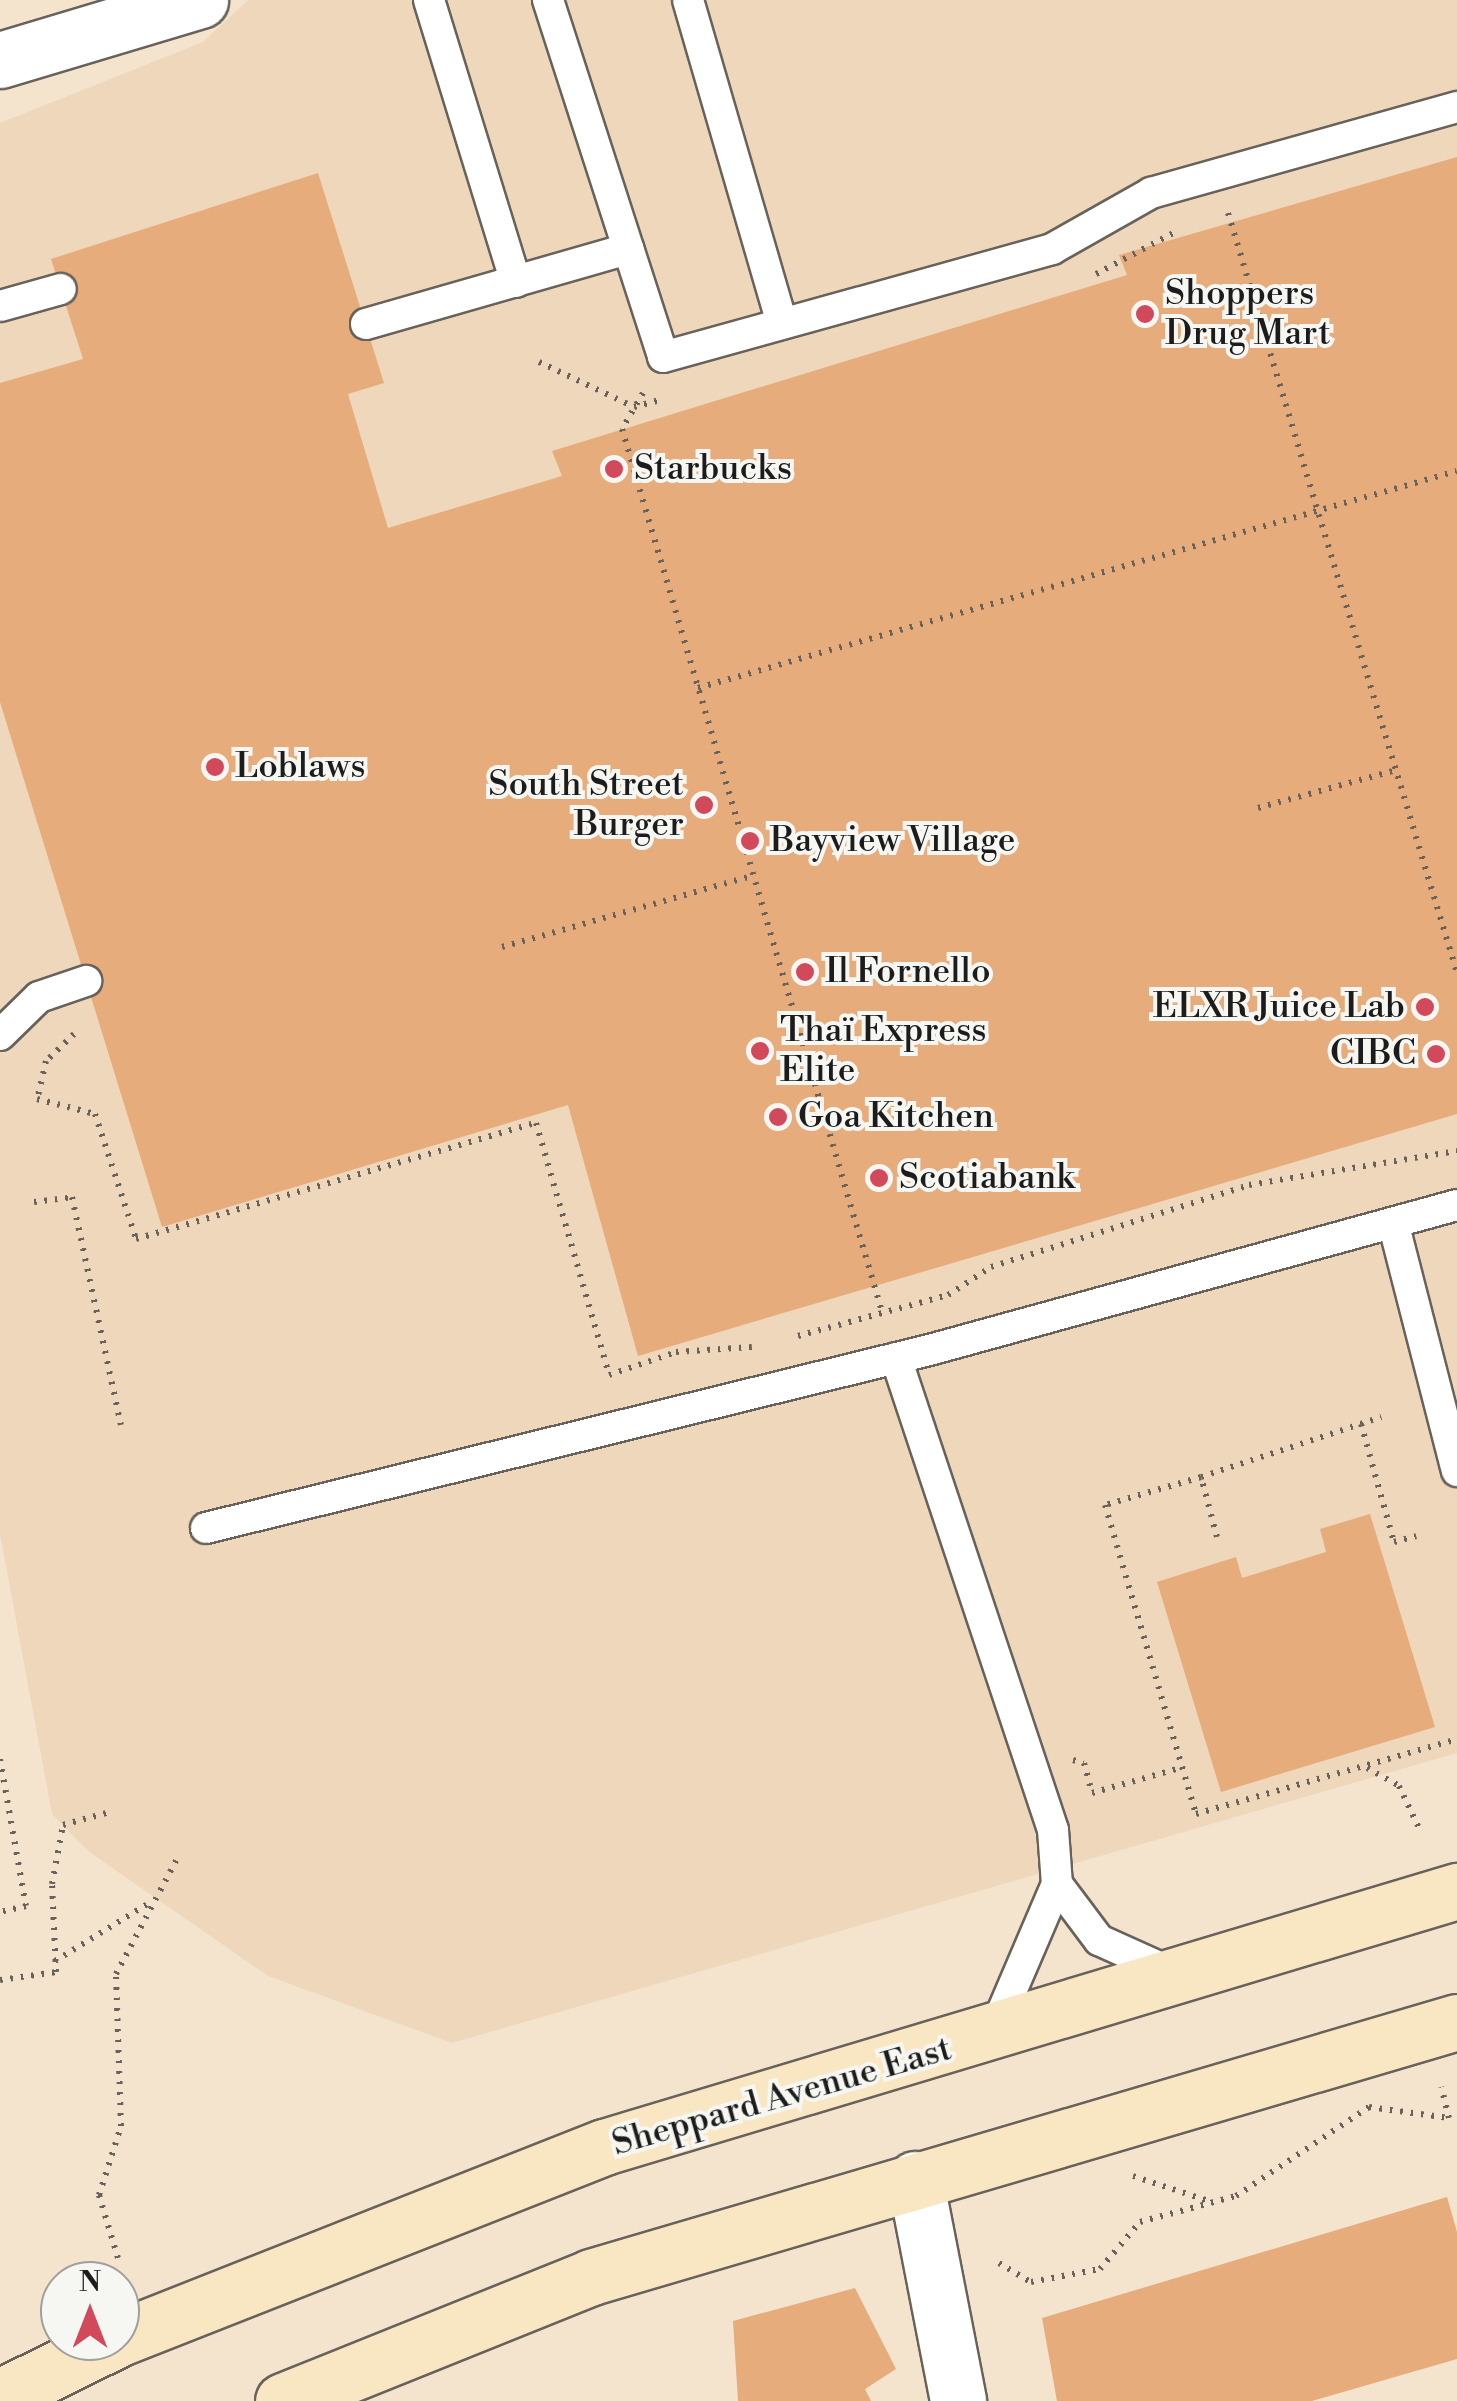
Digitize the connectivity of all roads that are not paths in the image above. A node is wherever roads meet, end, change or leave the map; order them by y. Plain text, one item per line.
1 (198, 0) edge
2 (429, 0) edge
3 (548, 0) edge
4 (688, 0) edge
5 (0, 60) edge
6 (1457, 107) edge
7 (628, 250) junction
8 (516, 282) junction
9 (60, 289) dead end
10 (0, 306) edge
11 (366, 324) dead end
12 (782, 324) junction
13 (86, 981) dead end
14 (0, 1035) edge
15 (1457, 1205) edge
16 (1394, 1226) junction
17 (896, 1358) junction
18 (1457, 1471) edge
19 (206, 1528) dead end
20 (1057, 1884) junction
21 (1457, 1890) edge
22 (1187, 1976) junction
23 (1457, 2022) edge
24 (991, 2038) junction
25 (916, 2178) junction
26 (140, 2331) edge
27 (74, 2361) edge
28 (0, 2397) edge
29 (283, 2401) edge
30 (958, 2401) edge

1 - 5 street
2 - 8 lane
3 - 7 lane
4 - 12 lane
6 - 12 lane
7 - 8 lane
7 - 12 lane
8 - 11 lane
9 - 10 lane
13 - 14 lane
15 - 16 lane
16 - 17 lane
16 - 18 lane
17 - 19 lane
17 - 20 lane
20 - 22 lane
20 - 24 lane
21 - 22 main road, Sheppard Avenue East
22 - 24 main road, Sheppard Avenue East
23 - 25 main road
24 - 26 main road, Sheppard Avenue East
25 - 29 main road
25 - 30 street
27 - 28 main road, Sheppard Avenue East

